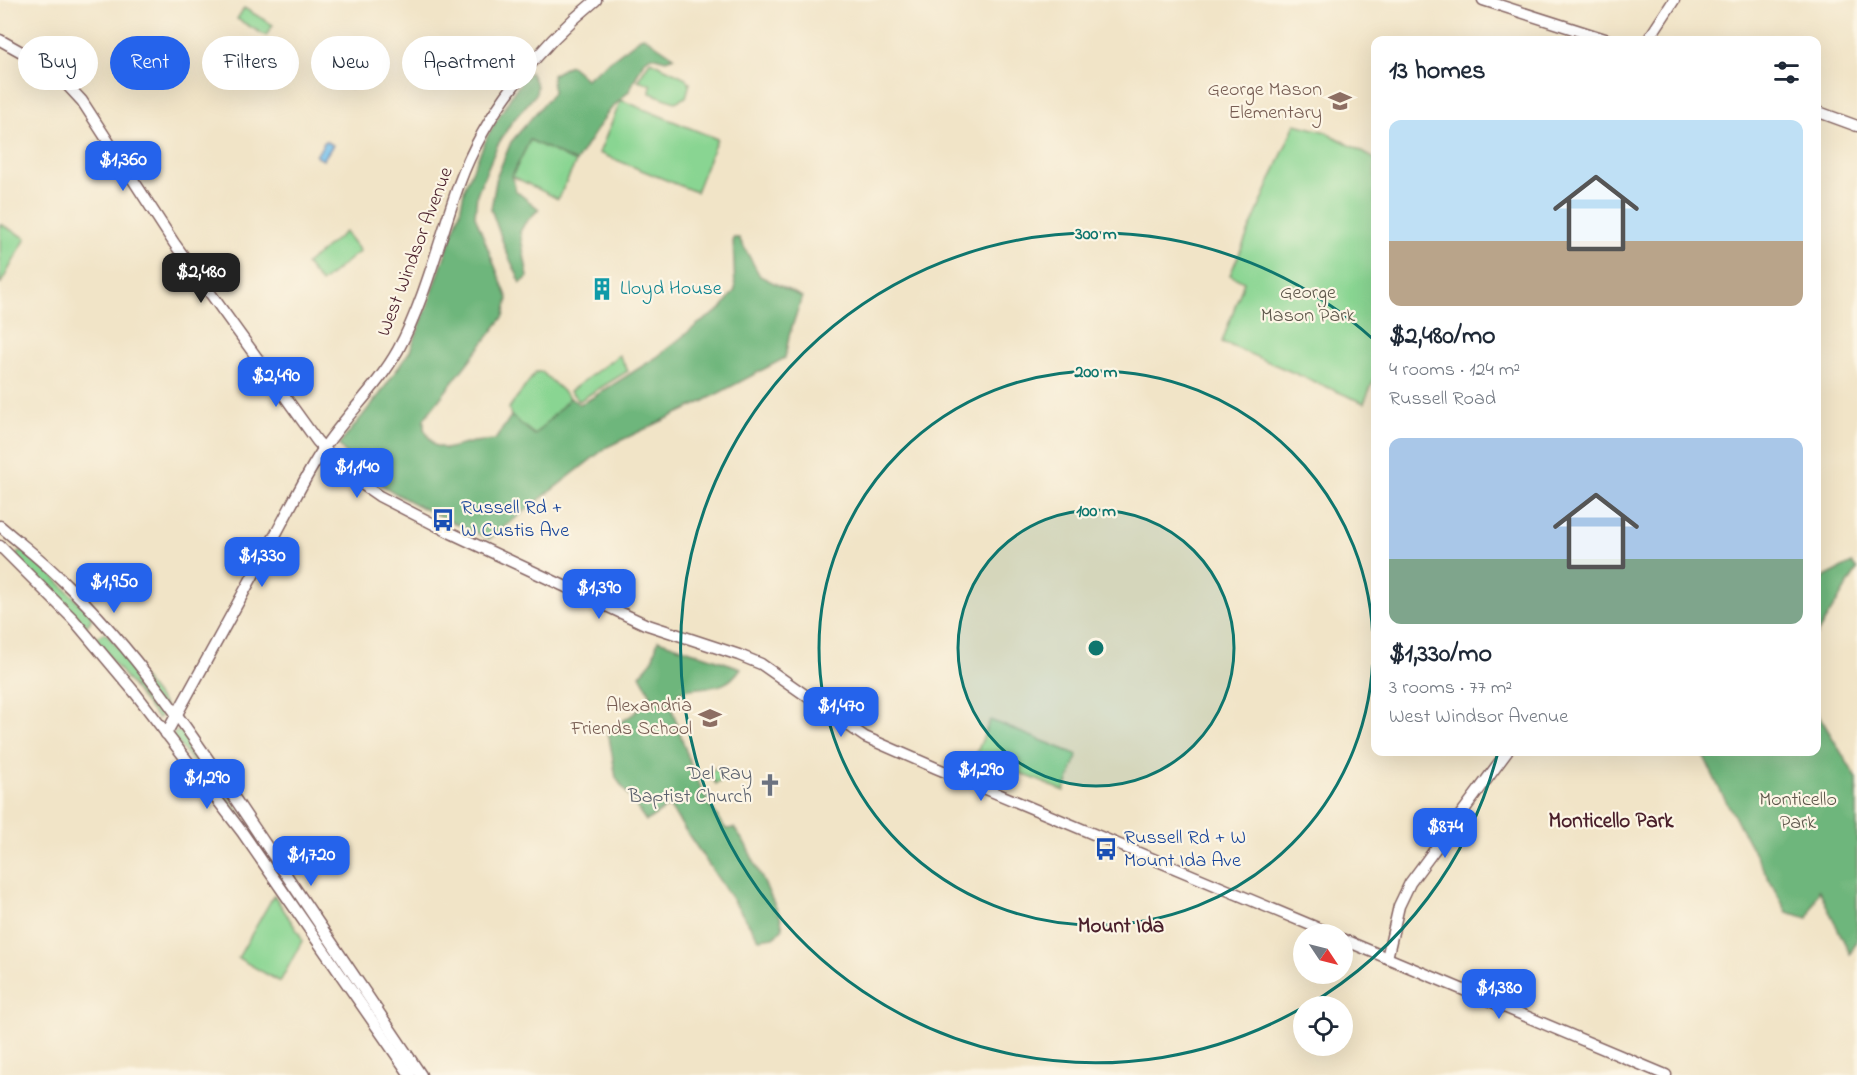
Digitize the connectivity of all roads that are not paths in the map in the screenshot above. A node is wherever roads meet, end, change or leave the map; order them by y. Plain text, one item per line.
1 (596, 0) edge
2 (1483, 0) edge
3 (1674, 0) edge
4 (1596, 36) edge
5 (1651, 36) edge
6 (0, 40) edge
7 (1821, 113) edge
8 (1857, 126) edge
9 (324, 449) junction
10 (0, 526) edge
11 (0, 546) edge
12 (177, 715) junction
13 (166, 734) junction
14 (1504, 756) edge
15 (1308, 924) edge
16 (1353, 944) edge
17 (1387, 958) junction
18 (410, 1075) edge
19 (421, 1075) edge
20 (1666, 1075) edge

1 - 9 street, West Windsor Avenue
2 - 4 street
3 - 5 street
6 - 9 street
7 - 8 street
9 - 12 street, West Windsor Avenue
9 - 15 street
10 - 12 street
11 - 13 street
12 - 13 street, West Windsor Avenue
12 - 19 street
13 - 18 street
14 - 17 street
16 - 17 street
17 - 20 street

